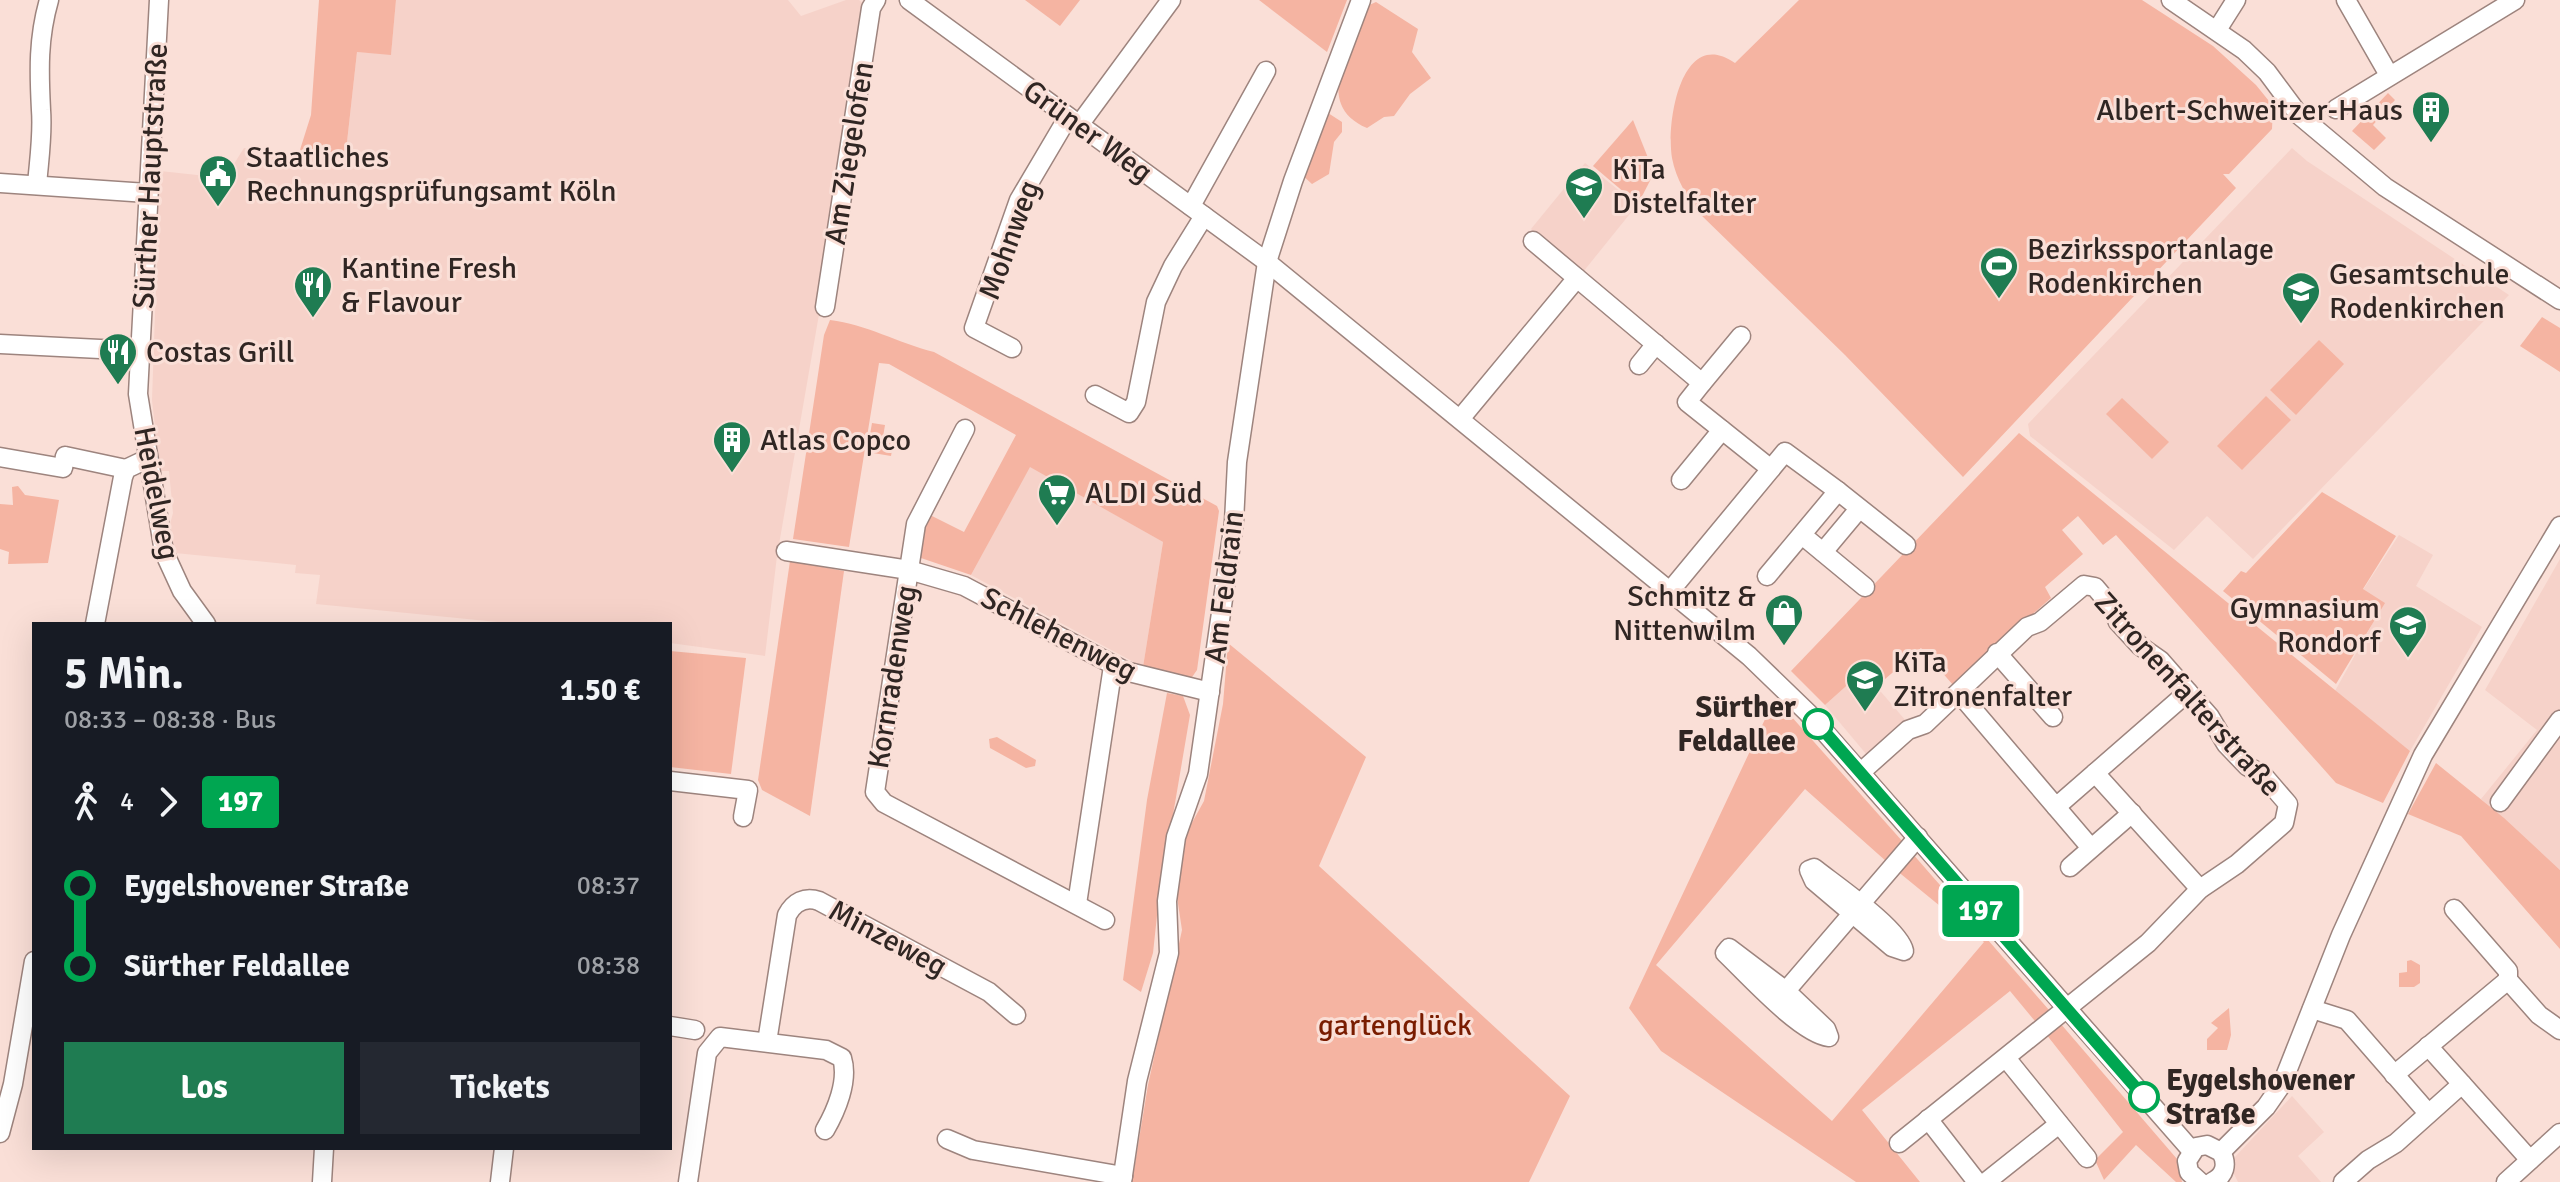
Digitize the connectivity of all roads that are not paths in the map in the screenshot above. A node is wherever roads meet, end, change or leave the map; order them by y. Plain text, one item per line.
1 (49, 0) edge
2 (159, 0) edge
3 (876, 0) edge
4 (909, 0) edge
5 (1171, 0) edge
6 (1361, 0) edge
7 (2171, 0) edge
8 (2236, 0) edge
9 (2346, 0) edge
10 (2515, 0) edge
11 (2217, 30) junction
12 (1266, 71) dead end
13 (2389, 75) junction
14 (2336, 109) dead end
15 (1074, 121) junction
16 (0, 183) edge
17 (37, 185) junction
18 (147, 193) junction
19 (1198, 211) junction
20 (1533, 241) dead end
21 (1267, 262) junction
22 (1577, 278) junction
23 (2560, 300) edge
24 (825, 307) dead end
25 (1741, 336) dead end
26 (0, 344) edge
27 (1656, 344) junction
28 (1012, 348) dead end
29 (140, 351) junction
30 (1639, 365) dead end
31 (1702, 383) junction
32 (1095, 395) dead end
33 (1460, 419) junction
34 (965, 429) dead end
35 (1722, 430) junction
36 (0, 457) edge
37 (147, 459) junction
38 (126, 469) junction
39 (1771, 469) junction
40 (1681, 480) dead end
41 (1838, 491) junction
42 (1859, 509) junction
43 (2560, 526) edge
44 (1802, 535) junction
45 (1906, 545) dead end
46 (786, 551) dead end
47 (1823, 552) junction
48 (909, 570) junction
49 (1767, 576) dead end
50 (1865, 587) dead end
51 (1670, 591) junction
52 (95, 622) edge
53 (205, 622) edge
54 (1997, 653) junction
55 (1113, 666) junction
56 (1210, 692) junction
57 (2188, 692) junction
58 (1959, 693) junction
59 (2053, 717) dead end
60 (2560, 720) edge
61 (1861, 772) junction
62 (2095, 773) junction
63 (672, 781) edge
64 (2500, 802) dead end
65 (2056, 807) junction
66 (2132, 813) junction
67 (743, 817) dead end
68 (1918, 837) junction
69 (2091, 848) junction
70 (2070, 867) dead end
71 (2200, 889) junction
72 (1077, 904) junction
73 (2454, 909) dead end
74 (1105, 920) dead end
75 (32, 973) edge
76 (2508, 980) junction
77 (1782, 996) dead end
78 (2066, 1008) junction
79 (2312, 1009) junction
80 (1016, 1015) dead end
81 (672, 1026) edge
82 (695, 1030) dead end
83 (2560, 1030) edge
84 (767, 1042) junction
85 (2428, 1046) junction
86 (2006, 1058) junction
87 (2394, 1075) junction
88 (2462, 1084) junction
89 (2428, 1113) junction
90 (1928, 1119) junction
91 (2059, 1124) junction
92 (825, 1130) dead end
93 (0, 1133) edge
94 (2560, 1133) edge
95 (947, 1139) dead end
96 (1899, 1143) dead end
97 (324, 1150) edge
98 (504, 1150) edge
99 (2192, 1151) junction
100 (2221, 1152) junction
101 (2087, 1158) dead end
102 (2530, 1160) junction
103 (1122, 1179) edge
104 (2207, 1181) edge
105 (322, 1182) edge
106 (500, 1182) edge
107 (688, 1182) edge
108 (1977, 1182) edge
109 (1986, 1182) edge
110 (2343, 1182) edge
111 (2506, 1182) edge

1 - 17 street
2 - 18 street, Sürther Hauptstraße
3 - 24 street, Am Ziegelofen
4 - 15 street, Grüner Weg
5 - 15 street
6 - 21 street, Am Feldrain
7 - 11 street
8 - 11 street
9 - 13 street
10 - 13 street
11 - 23 street
12 - 19 street
13 - 14 street
15 - 19 street, Grüner Weg
15 - 28 street, Mohnweg
16 - 17 street
17 - 18 street
18 - 29 street, Sürther Hauptstraße
19 - 21 street, Grüner Weg
19 - 32 street
20 - 22 street
21 - 33 street
21 - 56 street, Am Feldrain
22 - 27 street
22 - 33 street
25 - 31 street
26 - 29 street
27 - 30 street
27 - 31 street
29 - 37 street, Heidelweg
31 - 35 street
33 - 51 street
34 - 48 street
35 - 39 street
35 - 40 street
36 - 38 street
37 - 38 street
37 - 53 street, Heidelweg
38 - 52 street
39 - 41 street
39 - 51 street
41 - 42 street
41 - 44 street
42 - 45 street
42 - 47 street
43 - 79 street
44 - 47 street
44 - 49 street
46 - 48 street, Schlehenweg
47 - 50 street
48 - 55 street, Schlehenweg
48 - 72 street, Kornradenweg
51 - 61 street
54 - 57 street, Zitronenfalterstraße
54 - 58 street, Zitronenfalterstraße
54 - 59 street
55 - 56 street, Schlehenweg
55 - 72 street
56 - 103 street, Am Feldrain
57 - 62 street
57 - 71 street, Zitronenfalterstraße
58 - 61 street, Zitronenfalterstraße
58 - 65 street
60 - 64 street
61 - 68 street
62 - 65 street
62 - 66 street
63 - 67 street
65 - 69 street
66 - 69 street
66 - 71 street
68 - 77 street
68 - 78 street
69 - 70 street
71 - 78 street, Zitronenfalterstraße
72 - 74 street, Kornradenweg
73 - 76 street
75 - 93 street
76 - 83 street
76 - 85 street
78 - 86 street, Zitronenfalterstraße
78 - 99 street
79 - 87 street
79 - 100 street
80 - 84 street, Minzeweg
81 - 82 street
84 - 92 street
84 - 107 street
85 - 87 street
85 - 88 street
86 - 90 street, Zitronenfalterstraße
86 - 91 street
87 - 89 street
88 - 89 street
88 - 102 street
89 - 110 street
90 - 96 street, Zitronenfalterstraße
90 - 108 street
91 - 101 street
91 - 109 street
94 - 102 street
95 - 103 street
97 - 105 street
98 - 106 street
99 - 100 street
99 - 104 street
100 - 104 street
102 - 111 street

